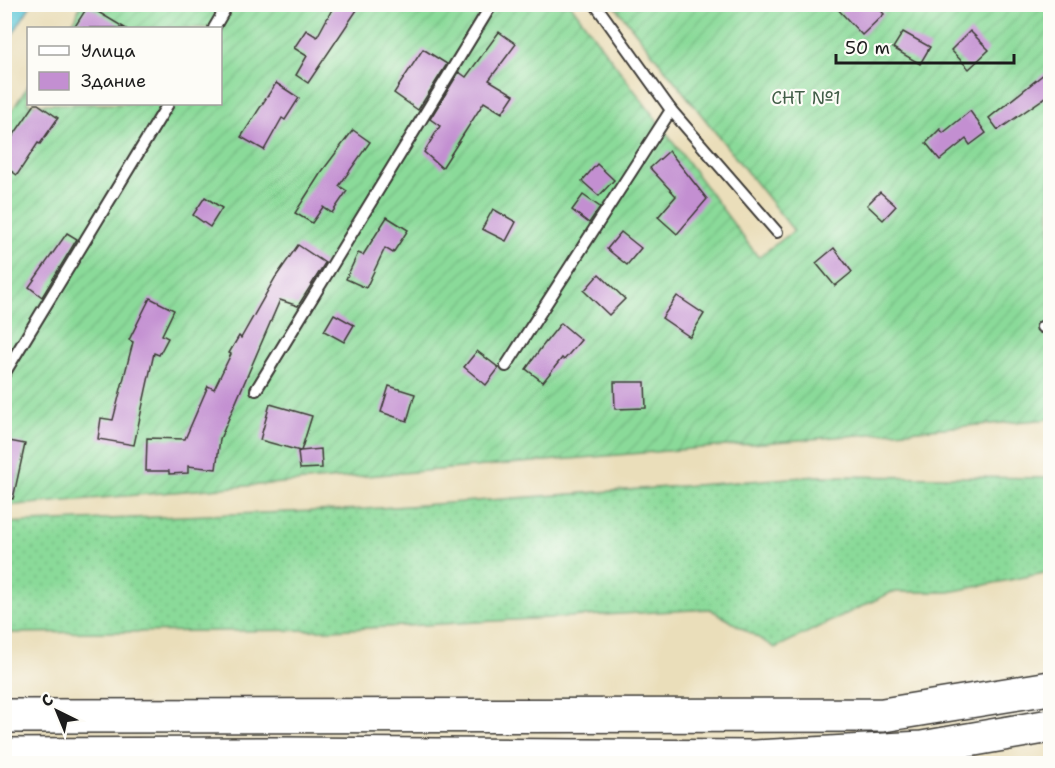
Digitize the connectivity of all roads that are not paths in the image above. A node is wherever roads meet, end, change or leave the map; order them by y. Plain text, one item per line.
1 (228, 4) edge
2 (492, 4) edge
3 (595, 4) edge
4 (215, 27) edge
5 (167, 105) edge
6 (671, 110) junction
7 (777, 232) dead end
8 (506, 366) dead end
9 (4, 374) edge
10 (256, 390) dead end
11 (1050, 687) edge
12 (4, 716) edge
13 (1050, 726) edge
14 (4, 755) edge

1 - 4 lane
2 - 10 lane
3 - 6 lane
5 - 9 lane
6 - 7 lane
6 - 8 lane
11 - 12 main road
13 - 14 main road

